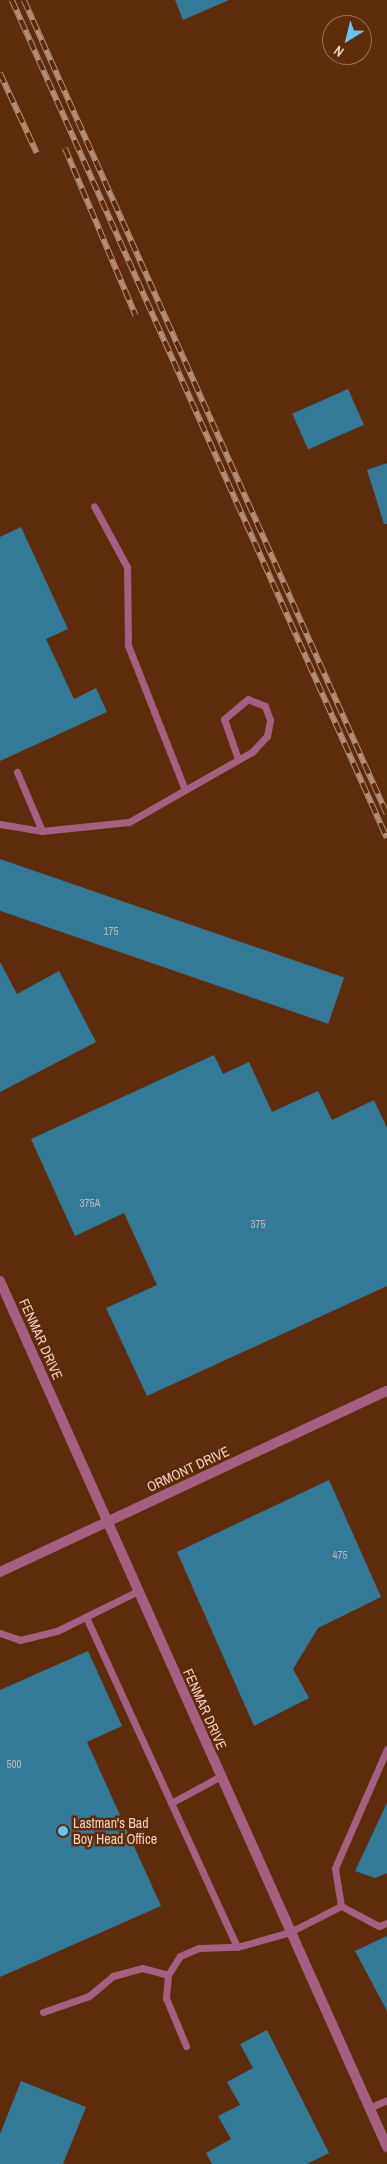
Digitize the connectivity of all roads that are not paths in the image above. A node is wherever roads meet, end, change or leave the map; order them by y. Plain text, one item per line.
1 (94, 506) dead end
2 (238, 759) junction
3 (17, 772) dead end
4 (185, 790) junction
5 (0, 824) edge
6 (42, 831) junction
7 (0, 1281) edge
8 (387, 1391) edge
9 (107, 1522) junction
10 (0, 1572) edge
11 (138, 1591) junction
12 (86, 1617) junction
13 (0, 1633) edge
14 (387, 1749) edge
15 (221, 1776) junction
16 (171, 1803) junction
17 (341, 1906) junction
18 (387, 1923) edge
19 (290, 1932) junction
20 (237, 1946) junction
21 (168, 1975) junction
22 (44, 2012) dead end
23 (186, 2046) dead end
24 (387, 2100) edge
25 (370, 2108) junction
26 (384, 2130) edge
27 (387, 2147) edge

1 - 4 lane
2 - 2 lane
2 - 4 lane
3 - 6 lane
4 - 6 lane
5 - 6 lane
7 - 9 street, FENMAR DRIVE
8 - 9 street, ORMONT DRIVE
9 - 10 street, ORMONT DRIVE
9 - 11 street, FENMAR DRIVE
11 - 12 lane
11 - 15 street, FENMAR DRIVE
12 - 13 lane
12 - 16 lane
14 - 17 lane
15 - 16 lane
15 - 19 street, FENMAR DRIVE
16 - 20 lane
17 - 18 lane
17 - 19 lane
19 - 20 lane
19 - 25 street, FENMAR DRIVE
20 - 21 lane
21 - 22 lane
21 - 23 lane
24 - 25 lane
25 - 26 street, FENMAR DRIVE
26 - 27 street, FENMAR DRIVE

